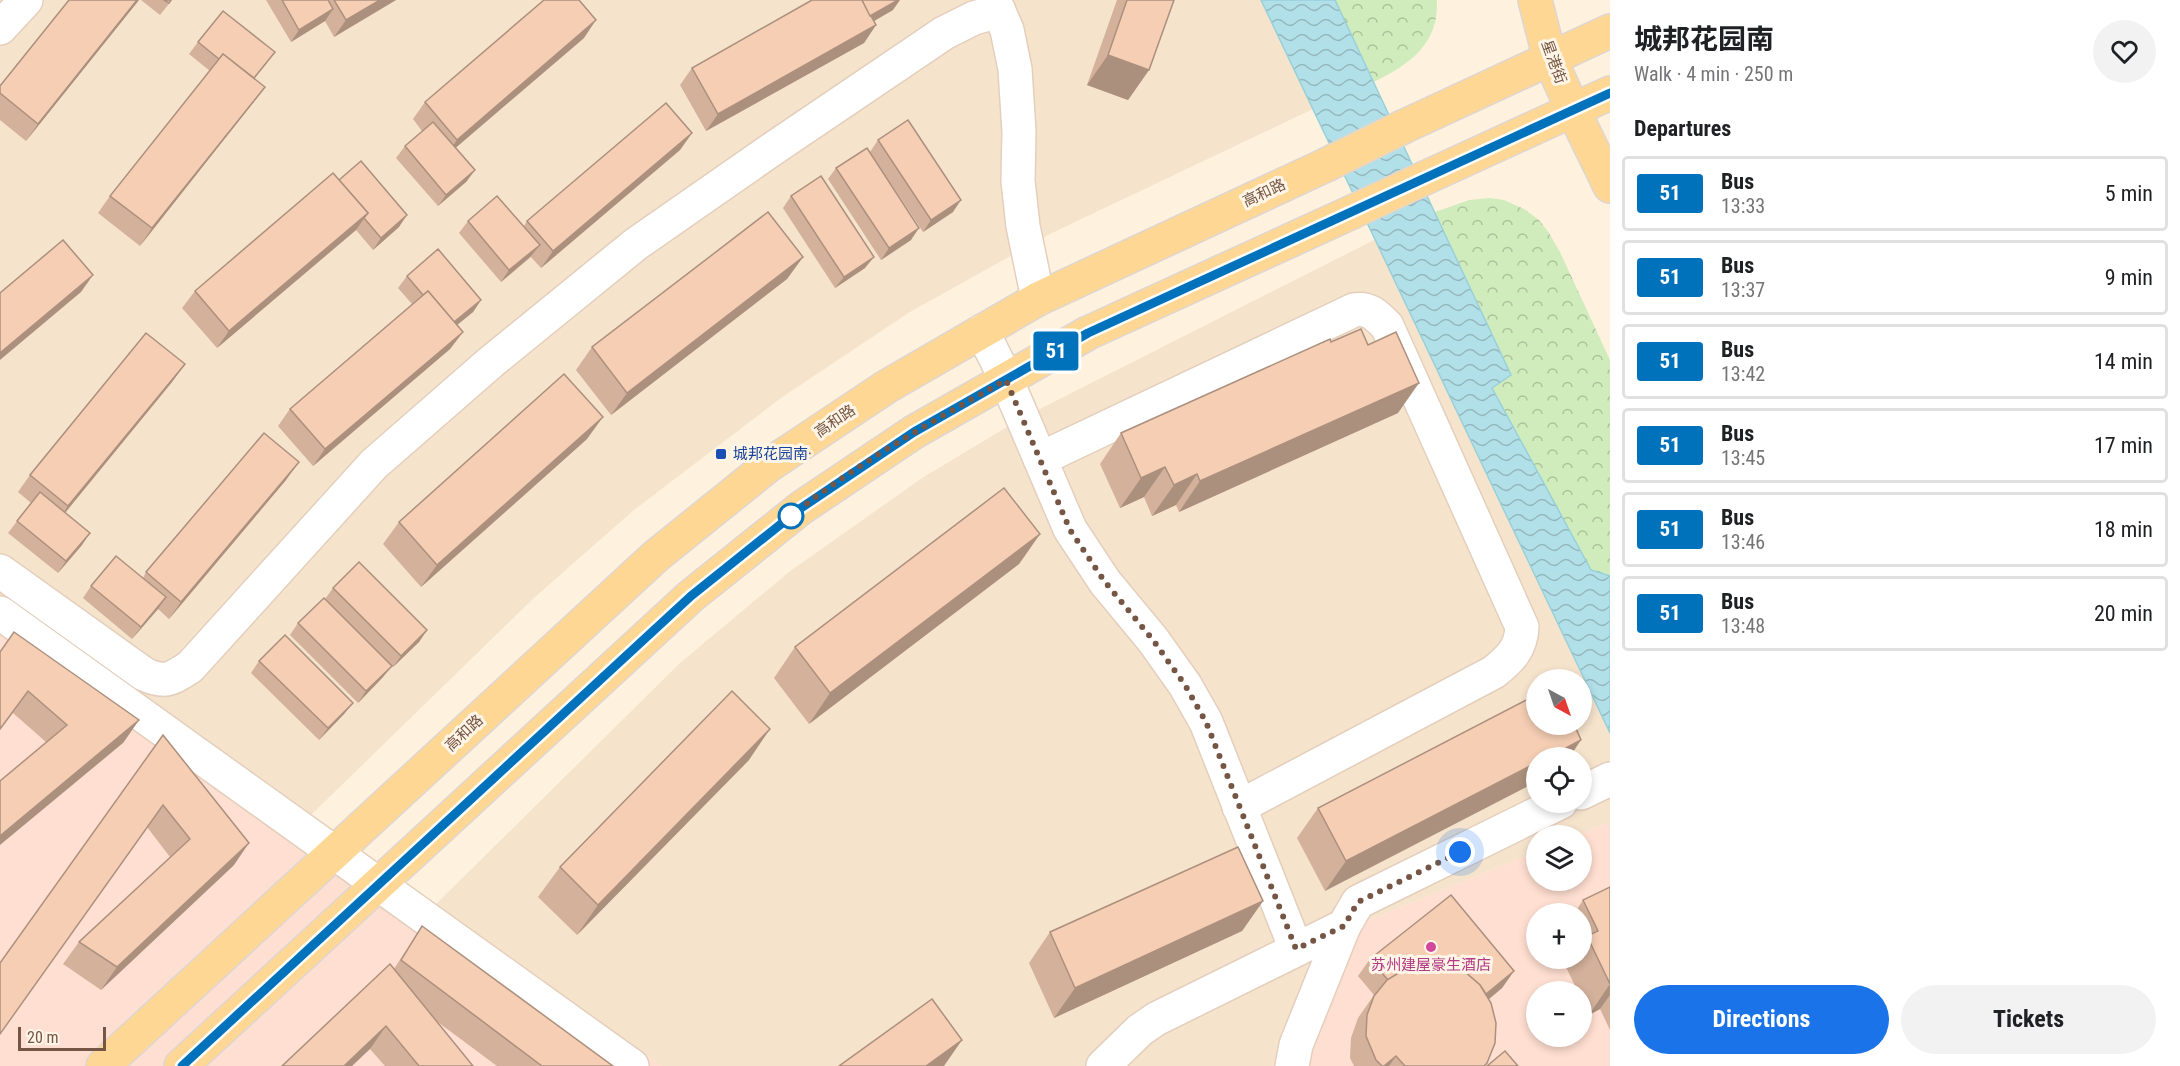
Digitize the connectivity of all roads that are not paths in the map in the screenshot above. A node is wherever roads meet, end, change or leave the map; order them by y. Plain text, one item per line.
1 (26, 0) edge
2 (1535, 0) edge
3 (997, 5) edge
4 (0, 28) edge
5 (1610, 30) edge
6 (1550, 59) junction
7 (1610, 93) edge
8 (1572, 110) junction
9 (1610, 186) edge
10 (1038, 299) junction
11 (982, 331) junction
12 (1006, 380) junction
13 (1040, 459) junction
14 (0, 571) edge
15 (0, 613) edge
16 (1239, 807) junction
17 (1540, 813) edge
18 (334, 853) junction
19 (378, 884) junction
20 (1344, 926) junction
21 (1296, 949) junction
22 (103, 1066) edge
23 (182, 1066) edge
24 (632, 1066) edge
25 (1103, 1066) edge
26 (1292, 1066) edge

1 - 4 street
2 - 6 main road, 星港街
3 - 10 street
3 - 14 street
5 - 6 main road, 高和路
6 - 8 main road, 星港街
6 - 10 main road, 高和路, bridge
7 - 8 main road
8 - 9 main road, 星港街
8 - 12 main road, bridge
10 - 11 main road, 高和路
11 - 12 street
11 - 18 main road, 高和路
12 - 13 street
12 - 19 main road
13 - 16 street
13 - 16 street
15 - 18 street
16 - 21 street
17 - 20 street
18 - 19 street
18 - 22 main road, 高和路
19 - 23 main road
19 - 24 street
20 - 21 street
20 - 26 street
21 - 25 street

